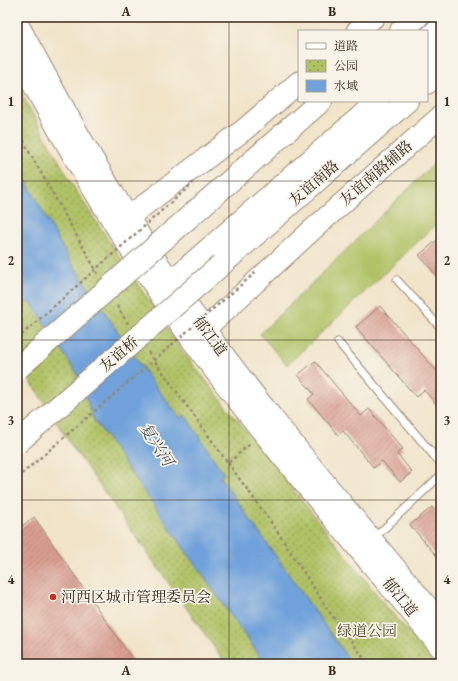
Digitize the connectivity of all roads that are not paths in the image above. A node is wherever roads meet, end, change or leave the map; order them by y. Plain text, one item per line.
1 (374, 17) edge
2 (417, 17) edge
3 (17, 23) edge
4 (441, 26) edge
5 (358, 30) edge
6 (402, 30) edge
7 (428, 38) edge
8 (441, 46) edge
9 (17, 55) edge
10 (428, 57) edge
11 (441, 71) edge
12 (428, 82) edge
13 (298, 83) edge
14 (320, 102) edge
15 (355, 102) edge
16 (377, 102) edge
17 (406, 102) edge
18 (441, 116) edge
19 (121, 222) junction
20 (221, 265) joint
21 (397, 280) dead end
22 (161, 282) junction
23 (441, 328) edge
24 (198, 335) junction
25 (338, 342) dead end
26 (17, 369) edge
27 (17, 443) edge
28 (441, 464) edge
29 (441, 475) edge
30 (372, 540) junction
31 (441, 623) edge
32 (441, 648) edge

1 - 5 main road
2 - 6 main road
3 - 19 main road, 郁江道
4 - 7 main road
8 - 10 main road
9 - 19 main road, 郁江道
11 - 12 main road
13 - 19 main road
14 - 26 main road, bridge
15 - 22 main road
16 - 22 main road
17 - 20 main road, 友谊南路
18 - 24 main road, 友谊南路辅路
19 - 22 main road, 郁江道
20 - 27 main road, 友谊桥, bridge
21 - 23 lane
22 - 24 main road, 郁江道
24 - 30 main road, 郁江道
24 - 32 main road, 郁江道
25 - 28 lane
29 - 30 lane
30 - 31 main road, 郁江道

